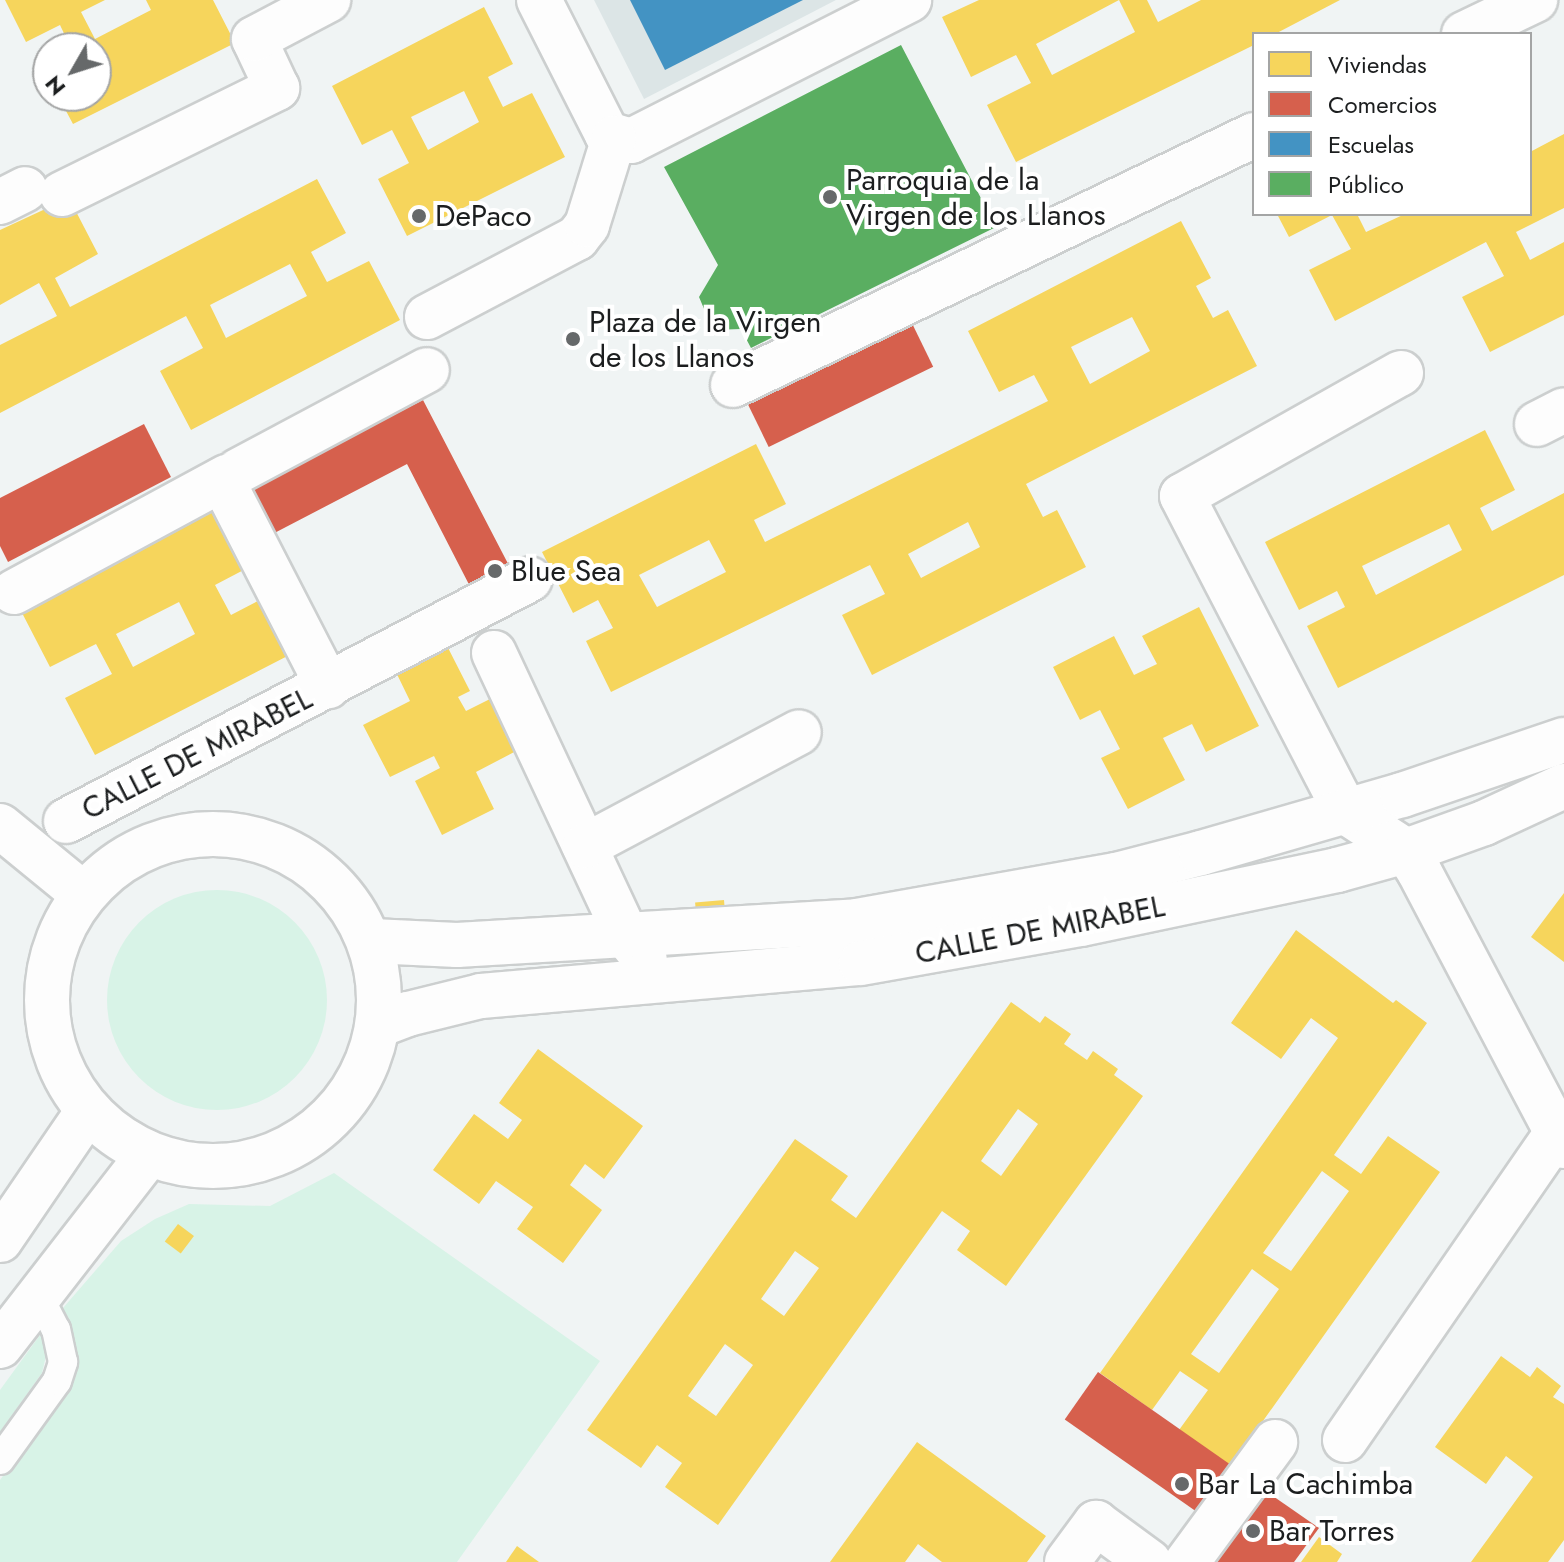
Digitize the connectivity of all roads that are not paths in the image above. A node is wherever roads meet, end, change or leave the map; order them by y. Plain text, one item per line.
1 (328, 0) edge
2 (539, 0) edge
3 (909, 0) edge
4 (1515, 4) edge
5 (1467, 32) edge
6 (629, 136) junction
7 (1252, 136) edge
8 (29, 195) edge
9 (427, 317) dead end
10 (427, 370) dead end
11 (1401, 373) dead end
12 (733, 385) dead end
13 (229, 476) junction
14 (530, 579) dead end
15 (14, 592) dead end
16 (494, 653) dead end
17 (328, 686) junction
18 (799, 732) dead end
19 (1564, 740) edge
20 (1564, 786) edge
21 (1346, 812) junction
22 (66, 821) dead end
23 (0, 826) edge
24 (585, 846) junction
25 (1406, 851) junction
26 (83, 894) junction
27 (627, 937) junction
28 (372, 941) junction
29 (670, 980) junction
30 (379, 1025) junction
31 (88, 1111) junction
32 (1561, 1140) edge
33 (148, 1155) junction
34 (0, 1240) edge
35 (38, 1295) junction
36 (0, 1346) edge
37 (1345, 1440) dead end
38 (1275, 1442) dead end
39 (0, 1460) edge
40 (1067, 1562) edge
41 (1149, 1562) edge
42 (1187, 1562) edge

1 - 8 street
2 - 6 street
3 - 6 street
4 - 5 street
6 - 9 street
7 - 12 street
10 - 13 street
11 - 21 street
13 - 15 street
13 - 17 street, CALLE DE MIRABEL
14 - 17 street, CALLE DE MIRABEL
16 - 24 street
17 - 22 street, CALLE DE MIRABEL
18 - 24 street
19 - 21 street, CALLE DE MIRABEL
20 - 25 street, CALLE DE MIRABEL
21 - 25 street
21 - 27 street, CALLE DE MIRABEL
23 - 26 street
24 - 27 street
25 - 29 street, CALLE DE MIRABEL
25 - 32 street
26 - 28 street
26 - 31 street
27 - 28 street, CALLE DE MIRABEL
27 - 29 street
28 - 30 street
29 - 30 street, CALLE DE MIRABEL
30 - 33 street
31 - 33 street
31 - 34 street
32 - 37 street
33 - 35 street
35 - 36 street
35 - 39 lane
38 - 42 street
40 - 41 street

